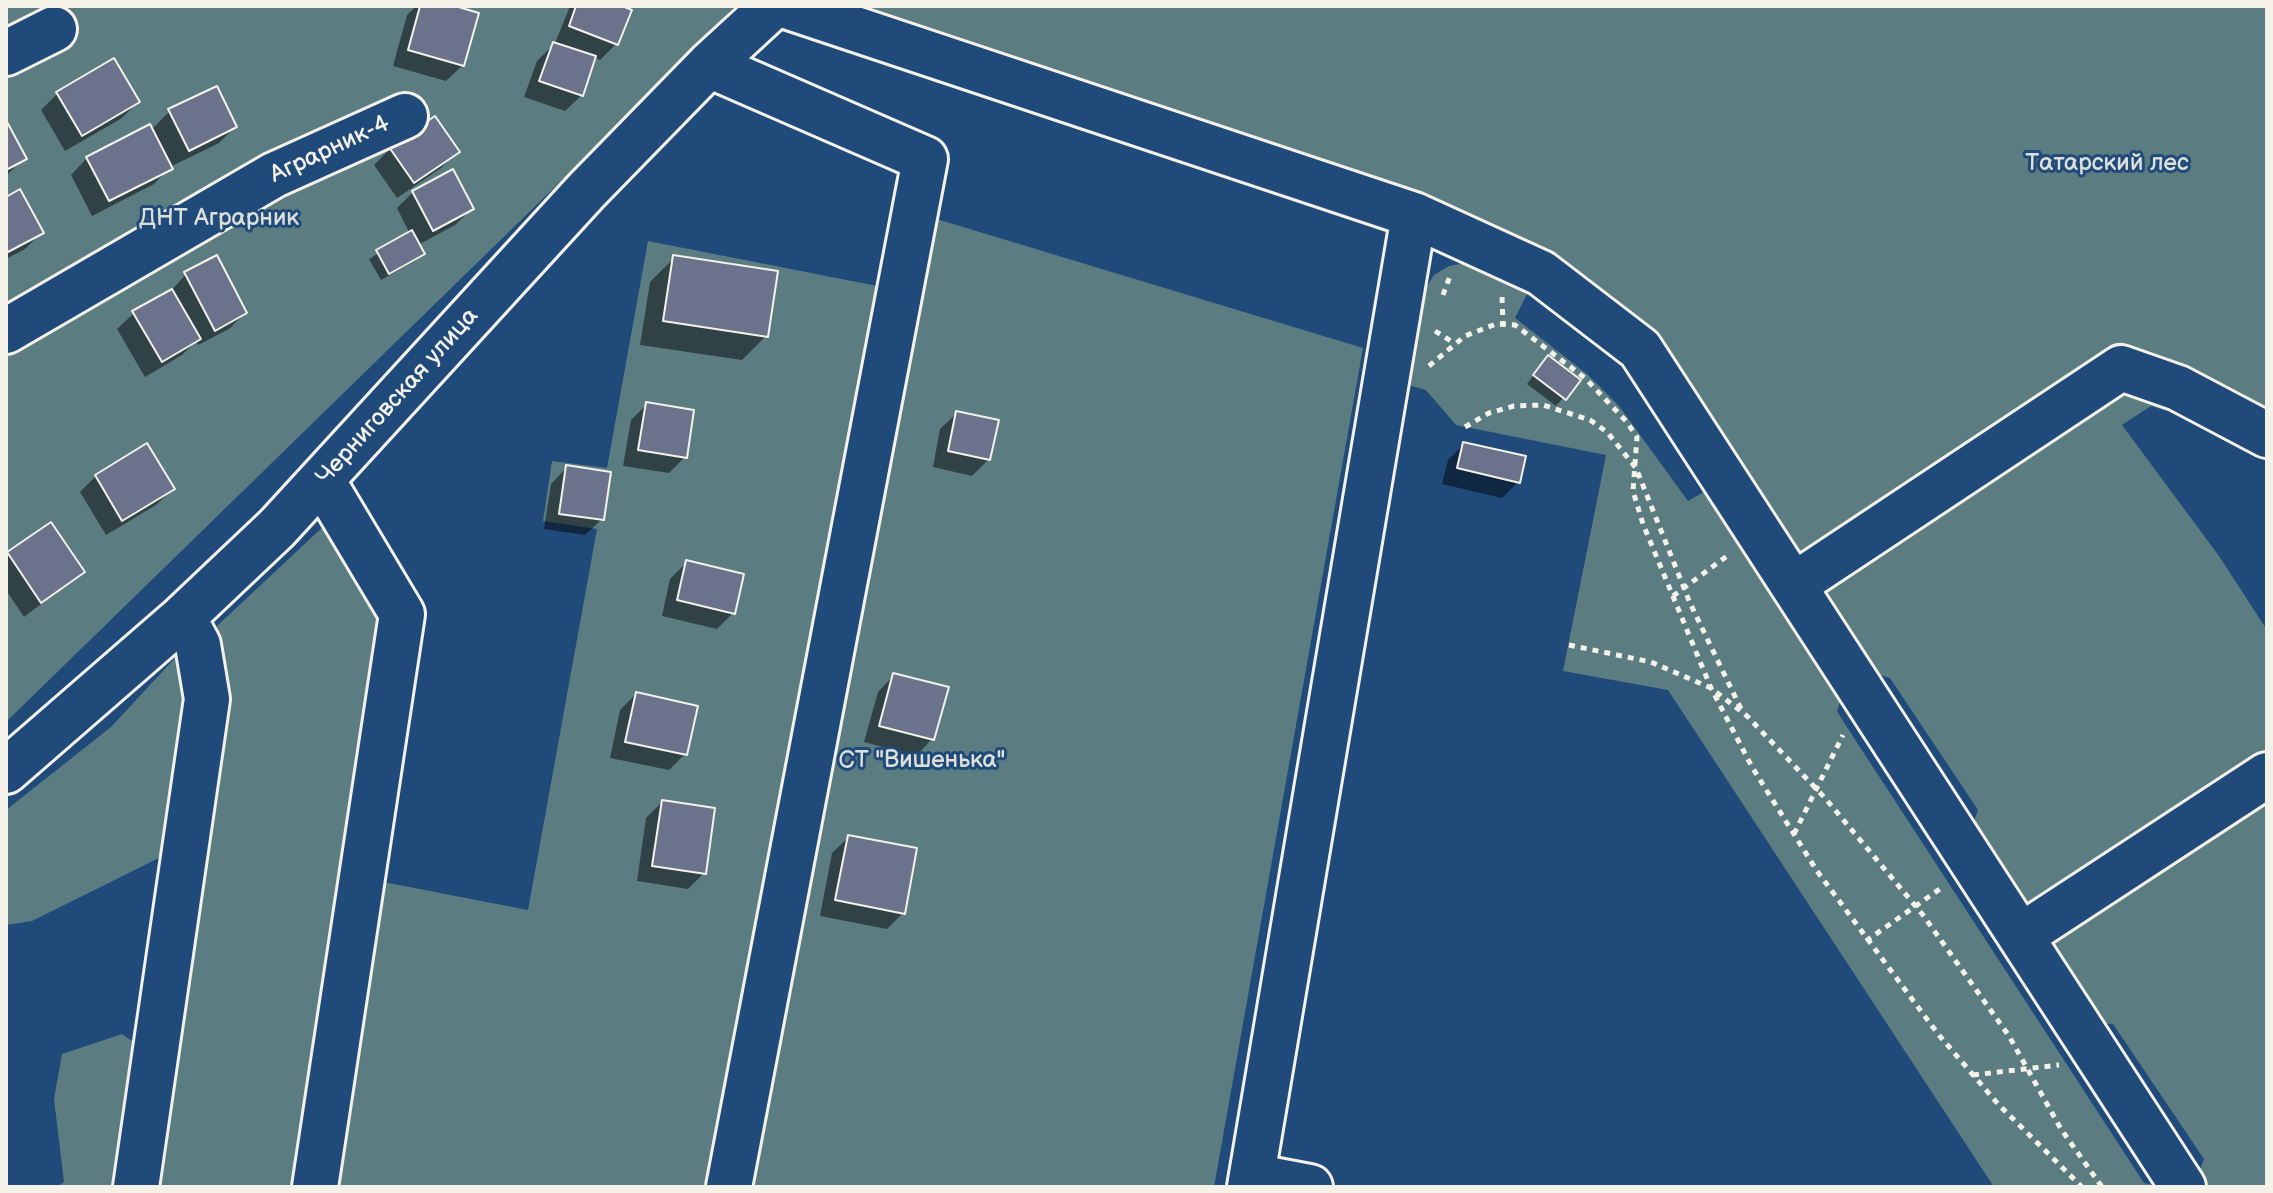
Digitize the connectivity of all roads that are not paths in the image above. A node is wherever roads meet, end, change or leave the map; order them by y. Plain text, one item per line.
1 (773, 6) edge
2 (786, 6) edge
3 (54, 29) dead end
4 (6, 53) edge
5 (709, 65) junction
6 (405, 116) dead end
7 (1414, 215) junction
8 (6, 331) edge
9 (2267, 435) edge
10 (322, 480) junction
11 (1794, 585) junction
12 (183, 617) junction
13 (6, 771) edge
14 (2267, 775) edge
15 (2021, 936) junction
16 (1251, 1182) edge
17 (136, 1187) edge
18 (315, 1187) edge
19 (729, 1187) edge
20 (1310, 1187) edge
21 (2183, 1187) edge

1 - 5 street, Черниговская улица
2 - 7 street
3 - 4 street
5 - 10 street, Черниговская улица
5 - 19 street
6 - 8 street, Аграрник-4
7 - 11 street
7 - 16 street
9 - 11 street
10 - 12 street, Черниговская улица
10 - 18 street
11 - 15 street
12 - 13 street, Черниговская улица
12 - 17 street
14 - 15 street
15 - 21 street
16 - 20 street

